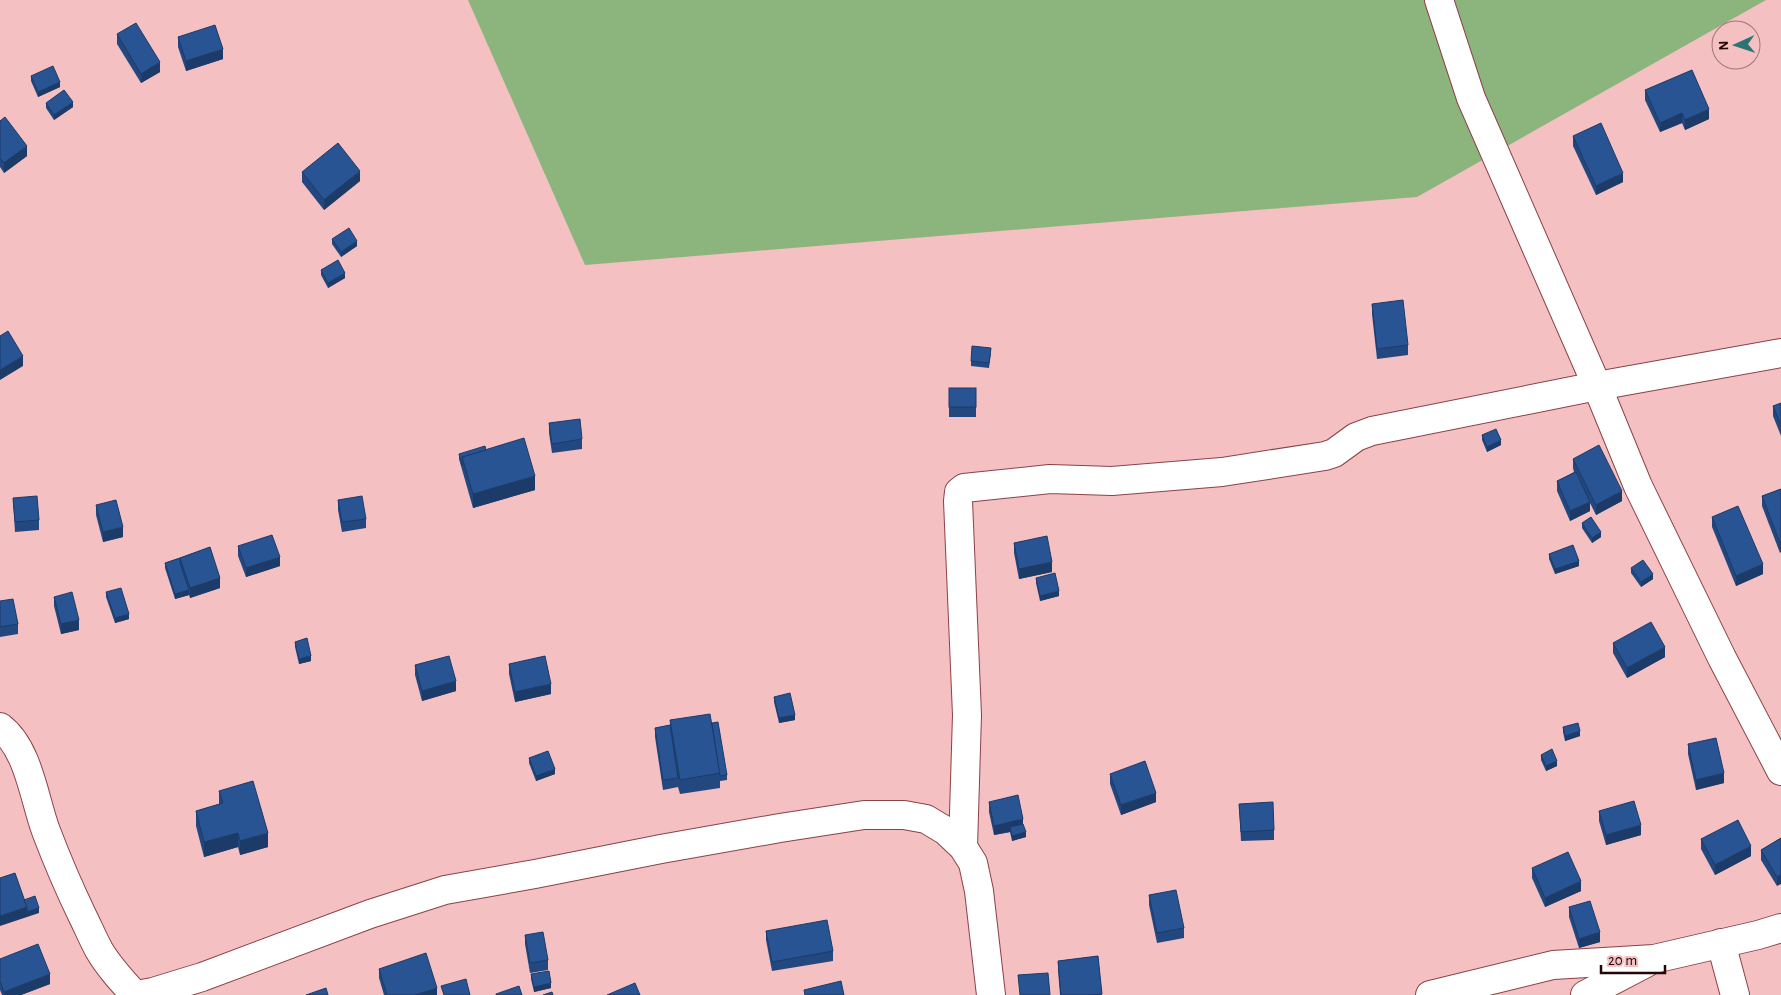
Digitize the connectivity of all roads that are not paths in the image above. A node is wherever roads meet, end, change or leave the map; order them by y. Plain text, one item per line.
1 (1439, 0) edge
2 (1781, 353) edge
3 (1597, 386) junction
4 (0, 727) edge
5 (1781, 771) edge
6 (963, 847) junction
7 (1781, 928) edge
8 (1722, 943) junction
9 (1654, 959) junction
10 (136, 995) edge
11 (991, 995) edge
12 (1430, 995) edge
13 (1585, 995) edge
14 (1735, 995) edge

1 - 3 street
2 - 3 street
3 - 5 street
3 - 6 street
4 - 10 street
6 - 10 street
6 - 11 street
7 - 8 street
8 - 9 street
8 - 14 street
9 - 12 street
9 - 13 street

